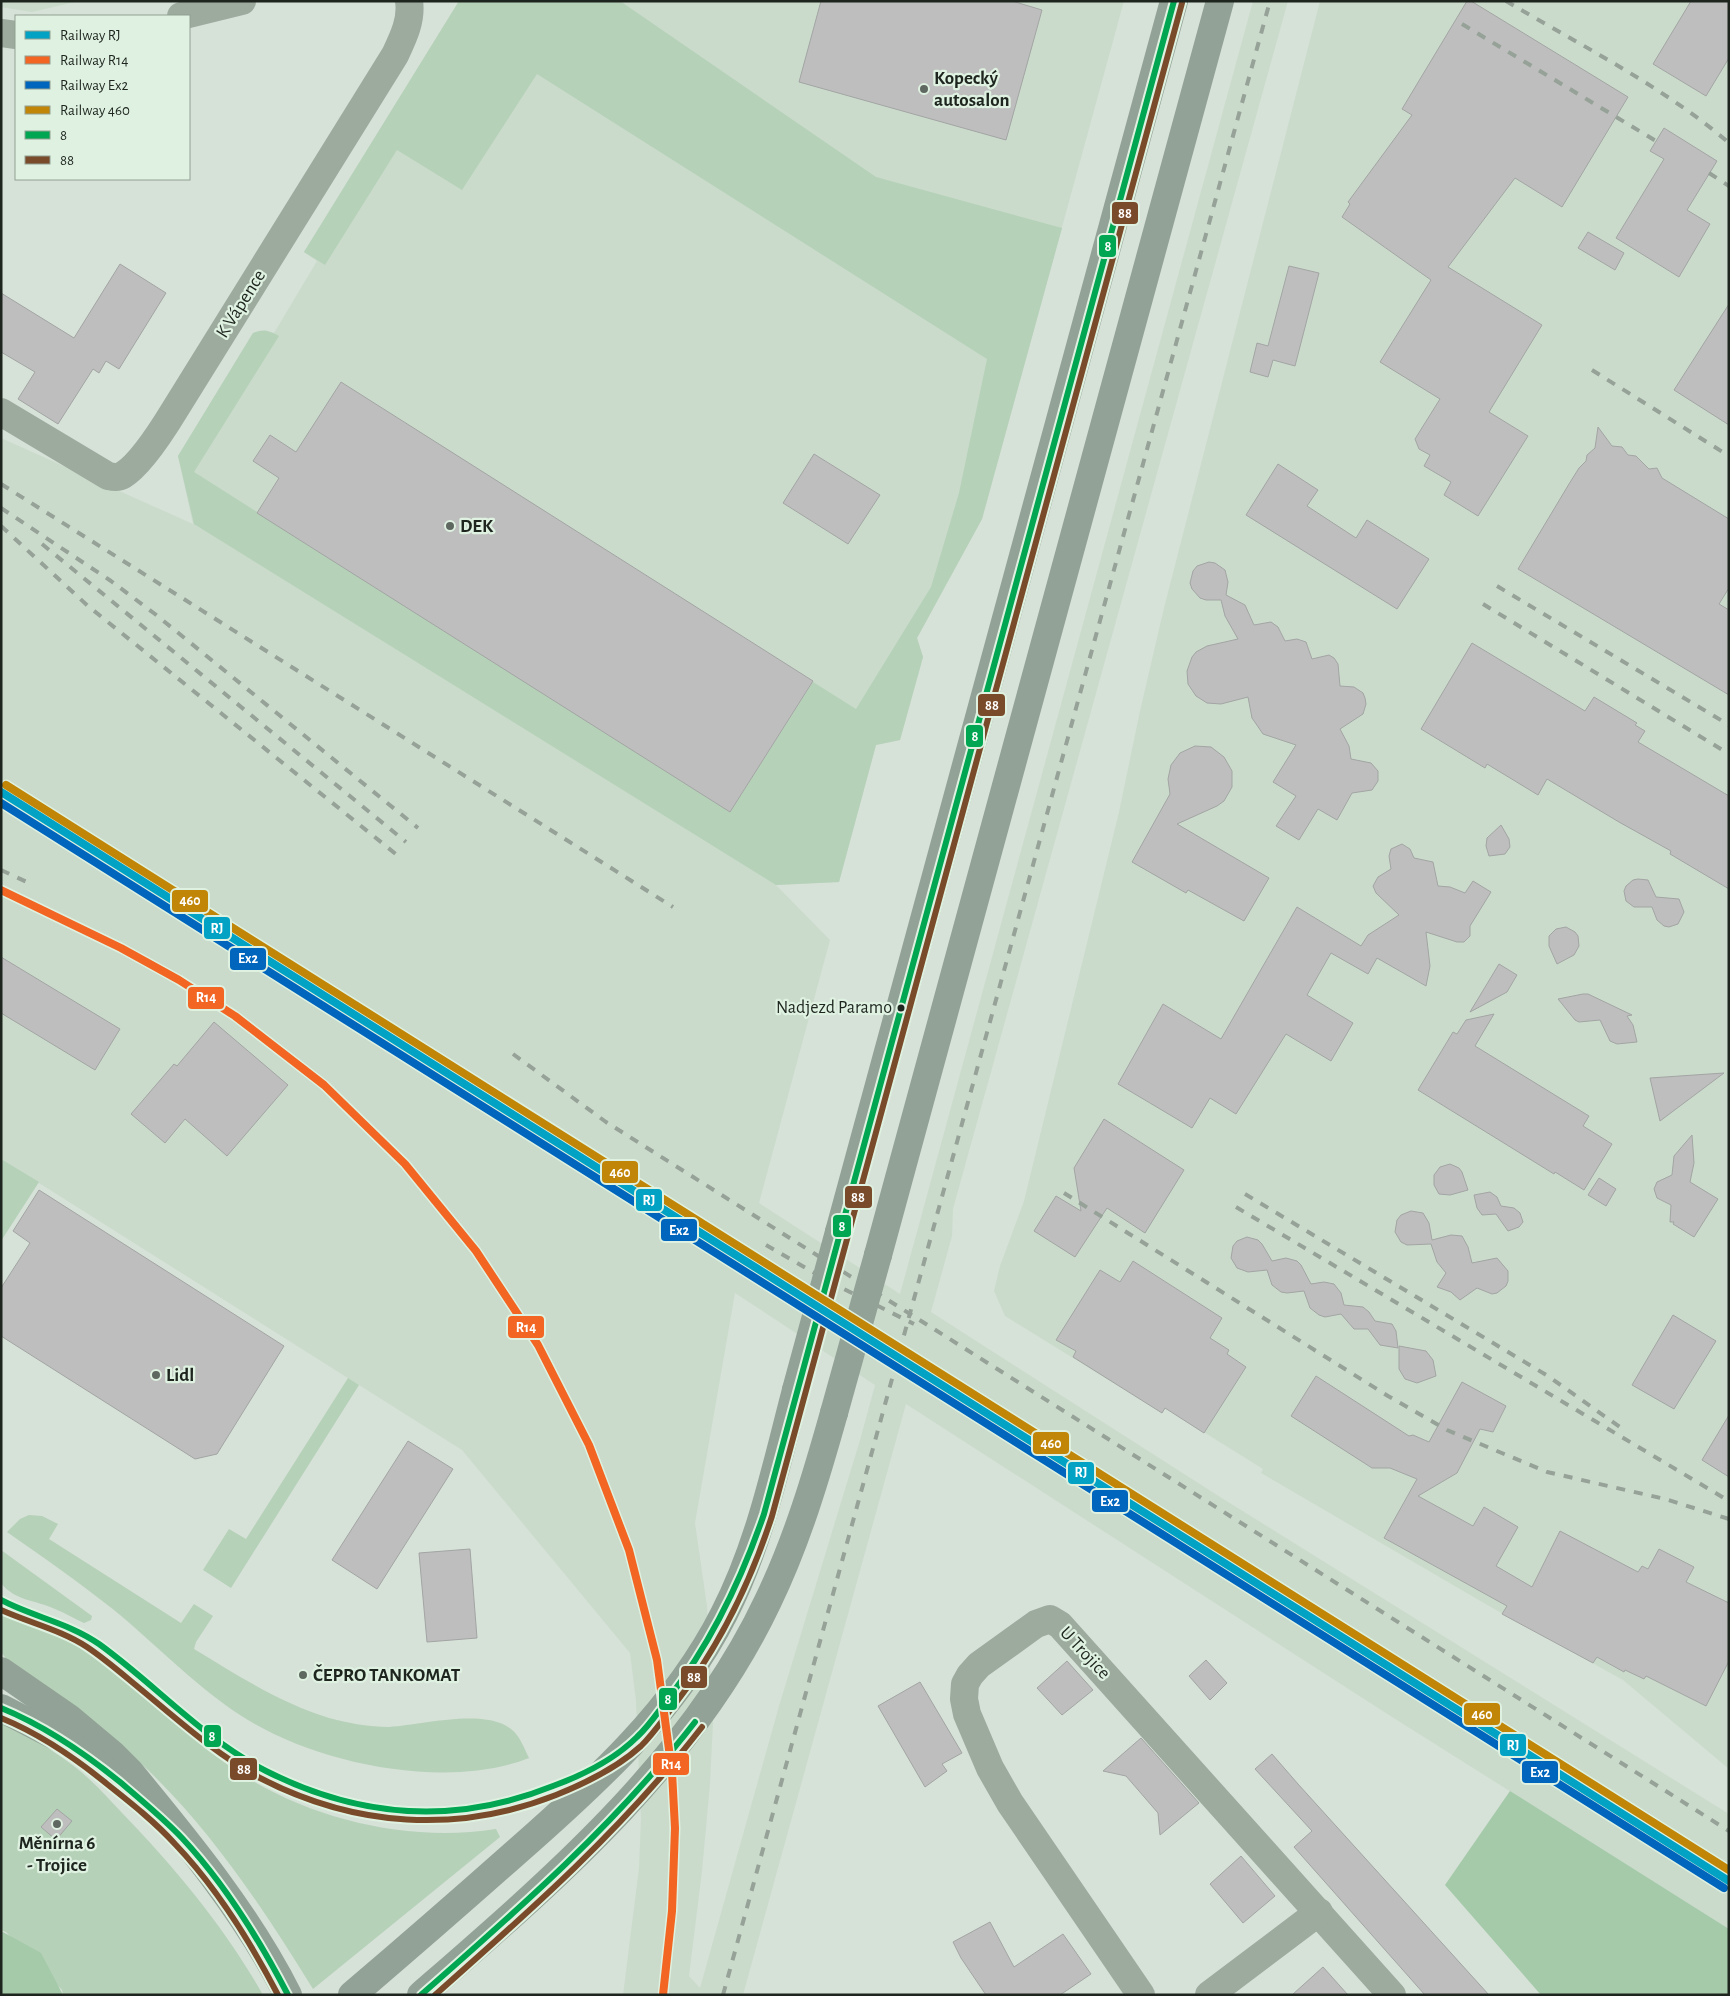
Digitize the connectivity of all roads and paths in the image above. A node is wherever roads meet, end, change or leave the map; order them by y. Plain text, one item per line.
1 (242, 1) edge
2 (409, 1) edge
3 (1174, 1) edge
4 (1220, 1) edge
5 (185, 15) edge
6 (1, 33) edge
7 (15, 35) edge
8 (1, 412) edge
9 (1, 1671) edge
10 (1, 1708) edge
11 (187, 1844) junction
12 (1319, 1912) junction
13 (288, 1995) edge
14 (352, 1995) edge
15 (421, 1995) edge
16 (1141, 1995) edge
17 (1209, 1995) edge
18 (1392, 1995) edge

1 - 5 street
2 - 8 street, K Vápence
3 - 14 main road, bridge
4 - 15 main road, bridge
6 - 7 street
9 - 11 main road
10 - 11 main road
11 - 13 main road
12 - 16 street, U Trojice
12 - 17 street
12 - 18 street, U Trojice

